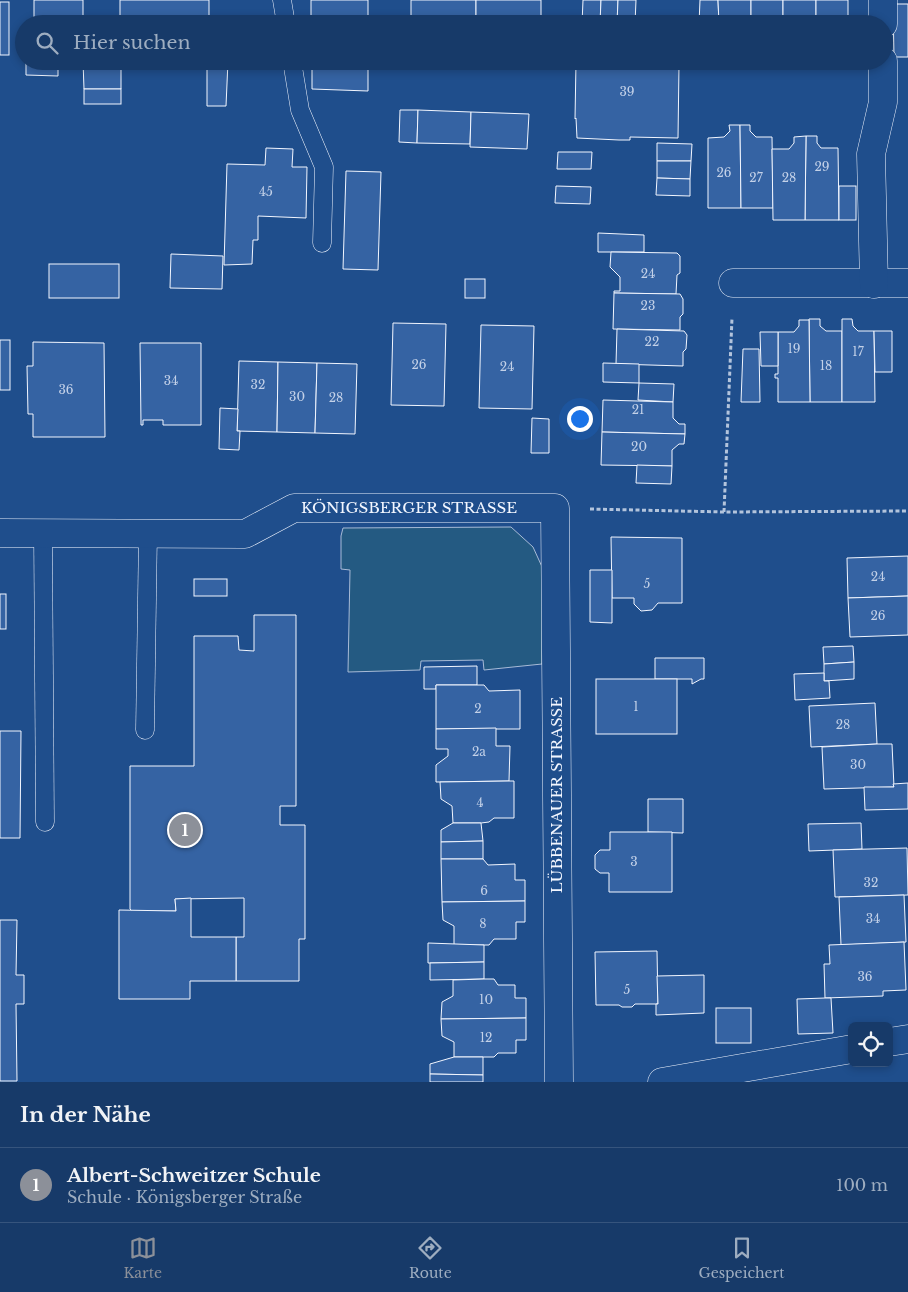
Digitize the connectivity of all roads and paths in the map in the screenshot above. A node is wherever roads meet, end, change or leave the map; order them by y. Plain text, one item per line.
1 (282, 0) edge
2 (883, 0) edge
3 (284, 15) edge
4 (883, 15) edge
5 (293, 70) edge
6 (883, 70) edge
7 (322, 243) dead end
8 (733, 282) joint
9 (908, 283) edge
10 (874, 284) junction
11 (555, 508) junction
12 (908, 511) edge
13 (724, 512) junction
14 (0, 533) edge
15 (43, 533) junction
16 (148, 533) junction
17 (145, 730) dead end
18 (45, 822) dead end
19 (908, 1039) edge
20 (893, 1041) edge
21 (848, 1050) edge
22 (559, 1082) edge
23 (662, 1082) edge

1 - 3 lane
2 - 4 street
5 - 7 lane
6 - 10 street
8 - 10 street
8 - 13 path
9 - 10 street
11 - 13 path
11 - 16 street, KÖNIGSBERGER STRASSE
11 - 22 street, LÜBBENAUER STRASSE
12 - 13 path
14 - 15 street, KÖNIGSBERGER STRASSE
15 - 16 street, KÖNIGSBERGER STRASSE
15 - 18 lane
16 - 17 lane
19 - 20 street
21 - 23 street

